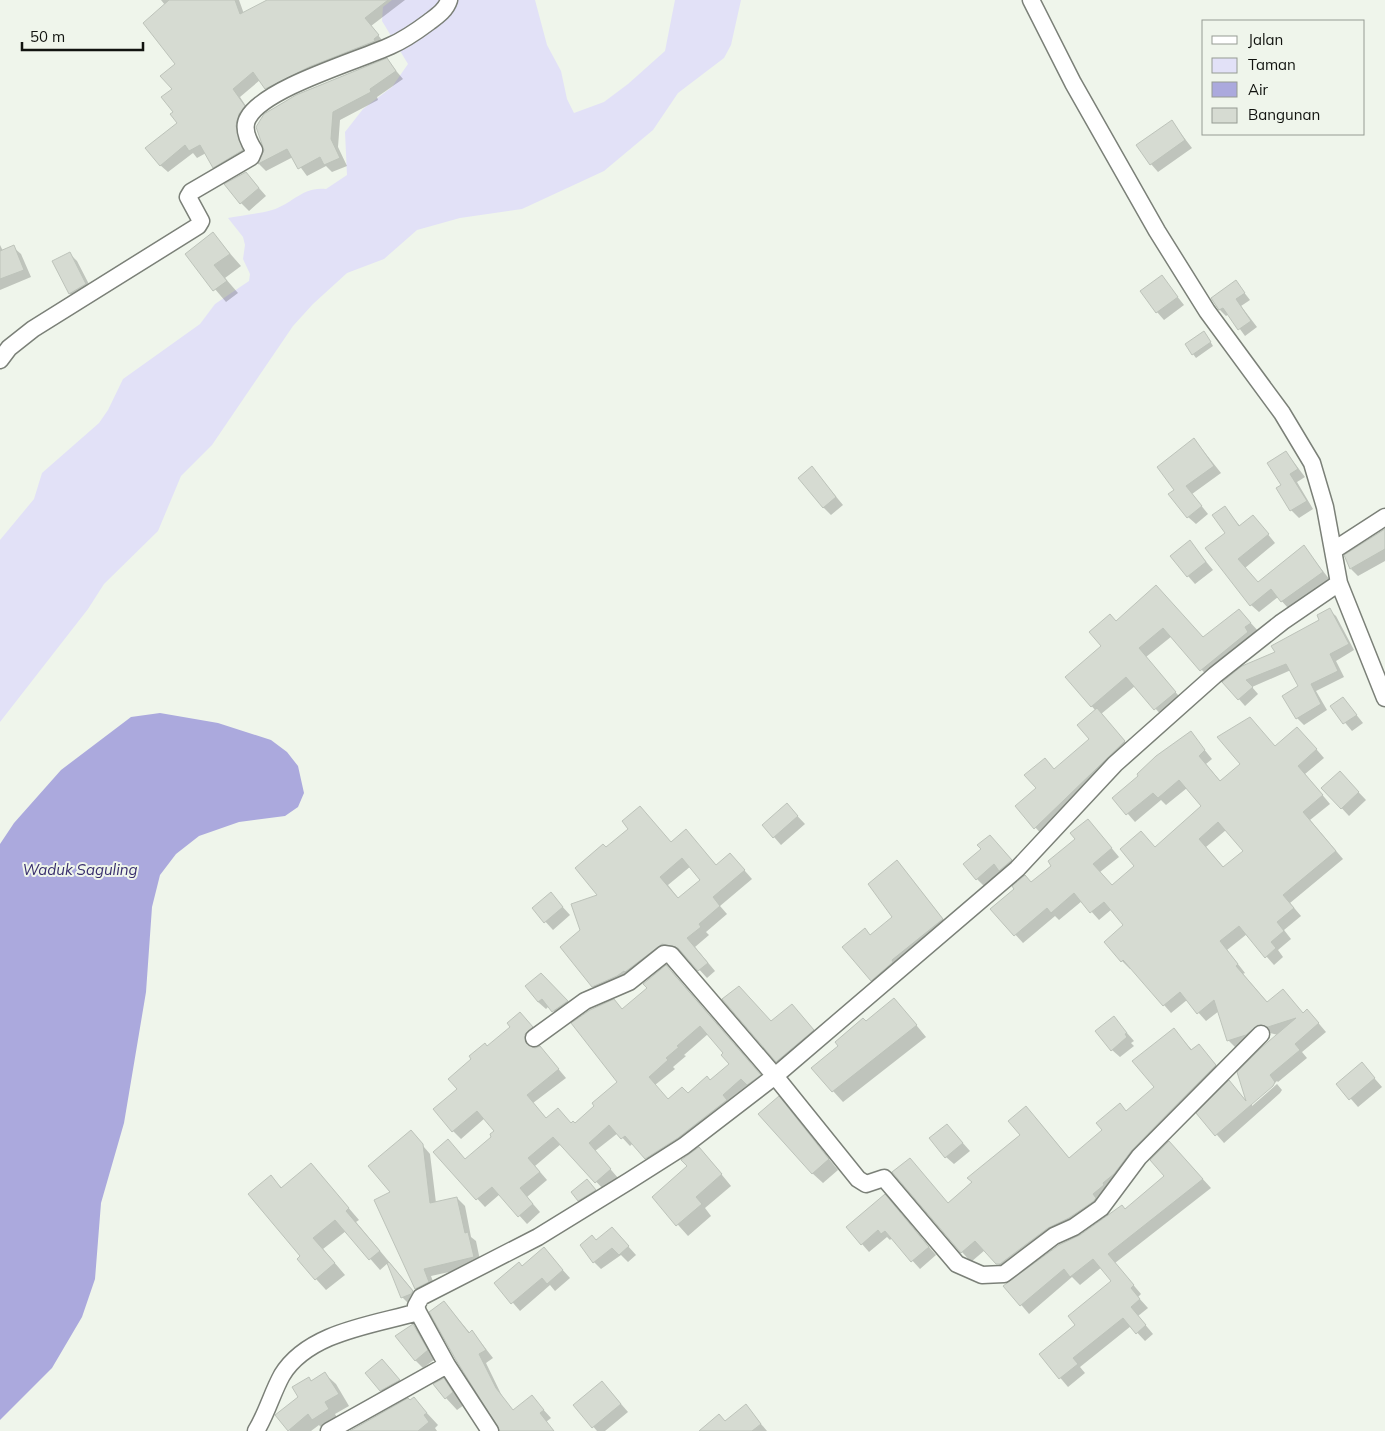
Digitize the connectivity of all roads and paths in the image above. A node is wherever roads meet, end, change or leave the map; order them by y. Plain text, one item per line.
1 (449, 0) edge
2 (1031, 0) edge
3 (0, 360) edge
4 (1385, 517) edge
5 (1334, 550) junction
6 (1339, 583) junction
7 (1385, 698) edge
8 (1261, 1034) dead end
9 (534, 1038) dead end
10 (775, 1076) junction
11 (418, 1312) junction
12 (448, 1364) junction
13 (256, 1431) edge
14 (329, 1431) edge
15 (490, 1431) edge

1 - 3 street
2 - 5 street
4 - 5 street
5 - 6 street
6 - 7 street
6 - 10 street
8 - 10 street
9 - 10 street
10 - 11 street
11 - 12 street
11 - 13 street
12 - 14 street
12 - 15 street

